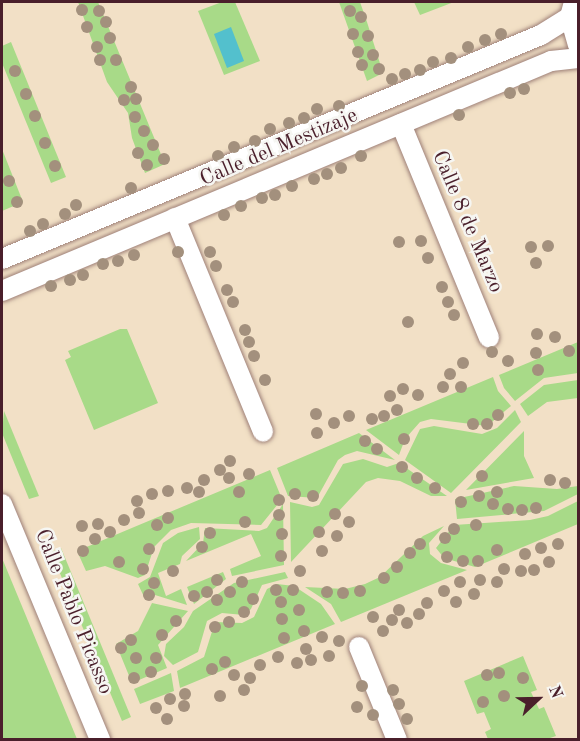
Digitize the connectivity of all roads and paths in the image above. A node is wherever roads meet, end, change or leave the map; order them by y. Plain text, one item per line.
1 (572, 9) edge
2 (579, 45) edge
3 (579, 58) edge
4 (401, 124) junction
5 (175, 218) junction
6 (2, 259) edge
7 (2, 291) edge
8 (489, 338) dead end
9 (263, 432) dead end
10 (2, 504) edge
11 (359, 647) dead end
12 (100, 740) edge
13 (397, 740) edge

1 - 2 street
1 - 6 street, Calle del Mestizaje
3 - 4 street, Calle del Mestizaje
4 - 5 street, Calle del Mestizaje
4 - 8 street, Calle 8 de Marzo
5 - 7 street, Calle del Mestizaje
5 - 9 street
10 - 12 street, Calle Pablo Picasso
11 - 13 street

